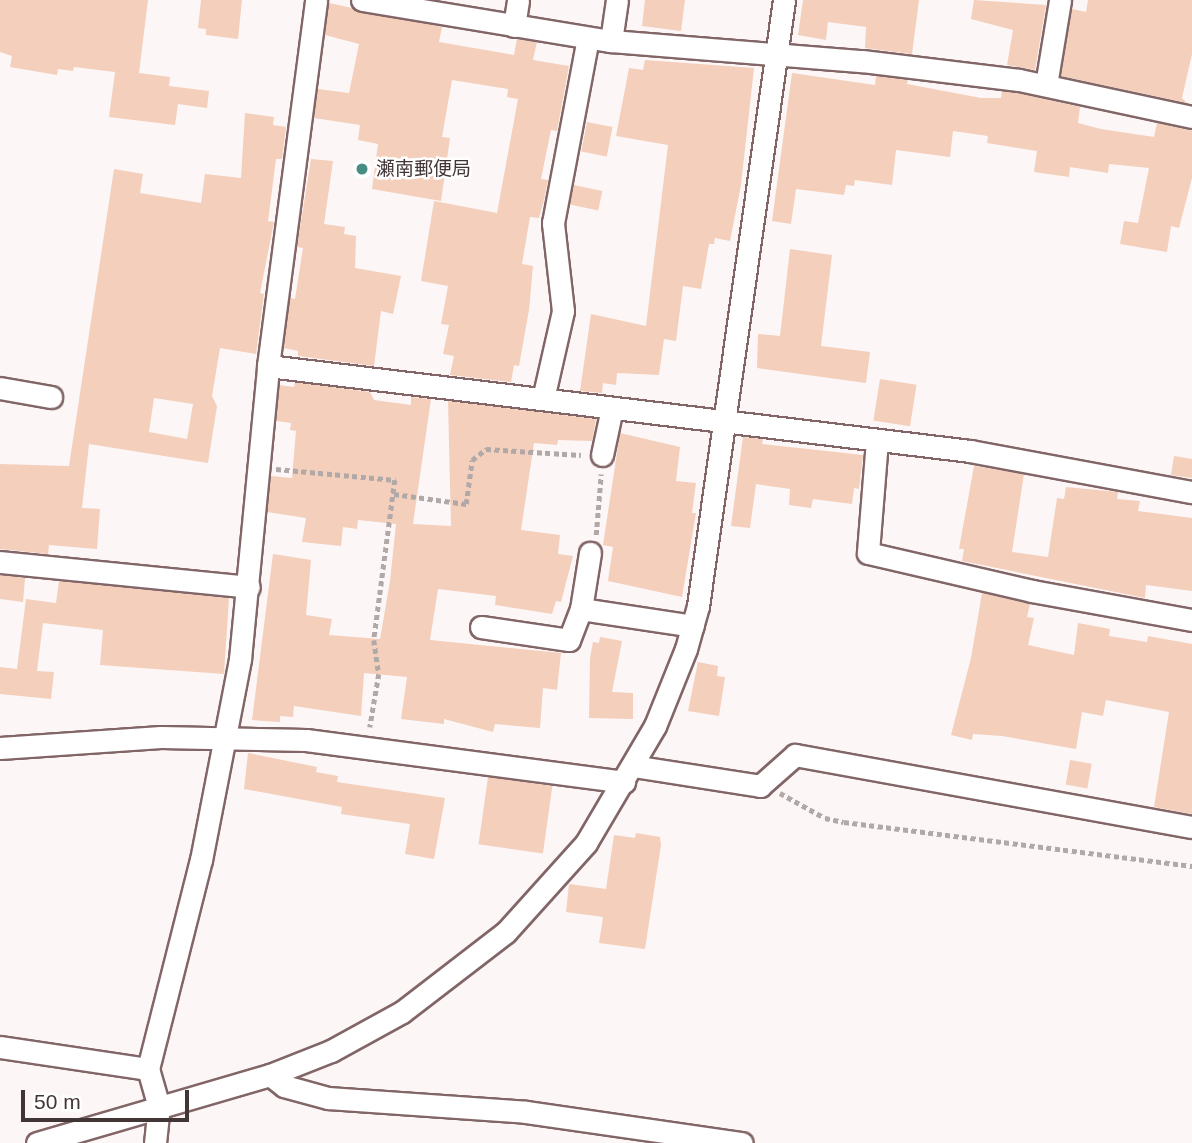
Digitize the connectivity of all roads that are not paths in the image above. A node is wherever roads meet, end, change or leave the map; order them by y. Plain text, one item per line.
1 (316, 0) edge
2 (362, 0) edge
3 (517, 0) edge
4 (617, 0) edge
5 (784, 0) edge
6 (1060, 0) edge
7 (514, 26) junction
8 (588, 38) junction
9 (611, 41) junction
10 (776, 55) junction
11 (1046, 85) junction
12 (1192, 117) edge
13 (268, 366) junction
14 (0, 388) edge
15 (51, 397) dead end
16 (543, 399) junction
17 (612, 408) junction
18 (727, 421) junction
19 (877, 440) junction
20 (602, 455) road end
21 (1192, 492) edge
22 (590, 553) road end
23 (0, 562) edge
24 (249, 587) junction
25 (581, 609) junction
26 (1192, 620) edge
27 (693, 626) junction
28 (481, 627) dead end
29 (226, 740) junction
30 (0, 748) edge
31 (629, 774) junction
32 (1192, 827) edge
33 (0, 1047) edge
34 (148, 1069) junction
35 (270, 1075) junction
36 (159, 1107) junction
37 (37, 1143) edge
38 (155, 1143) edge
39 (742, 1143) edge

1 - 13 street
2 - 7 street
3 - 7 street
4 - 9 street
5 - 10 street
6 - 11 street
7 - 8 street
8 - 9 street
8 - 16 street
9 - 10 street
10 - 11 street
10 - 18 street
11 - 12 street
13 - 16 street
13 - 24 street
14 - 15 street
16 - 17 street
17 - 18 street
17 - 20 street
18 - 19 street
18 - 27 street
19 - 21 street
19 - 26 street
22 - 25 street
23 - 24 street
24 - 29 street
25 - 27 street
25 - 28 street
27 - 31 street
29 - 30 street
29 - 31 street
29 - 34 street
31 - 32 street
31 - 35 street
33 - 34 street
34 - 36 street
35 - 36 street
35 - 39 street
36 - 37 street
36 - 38 street

